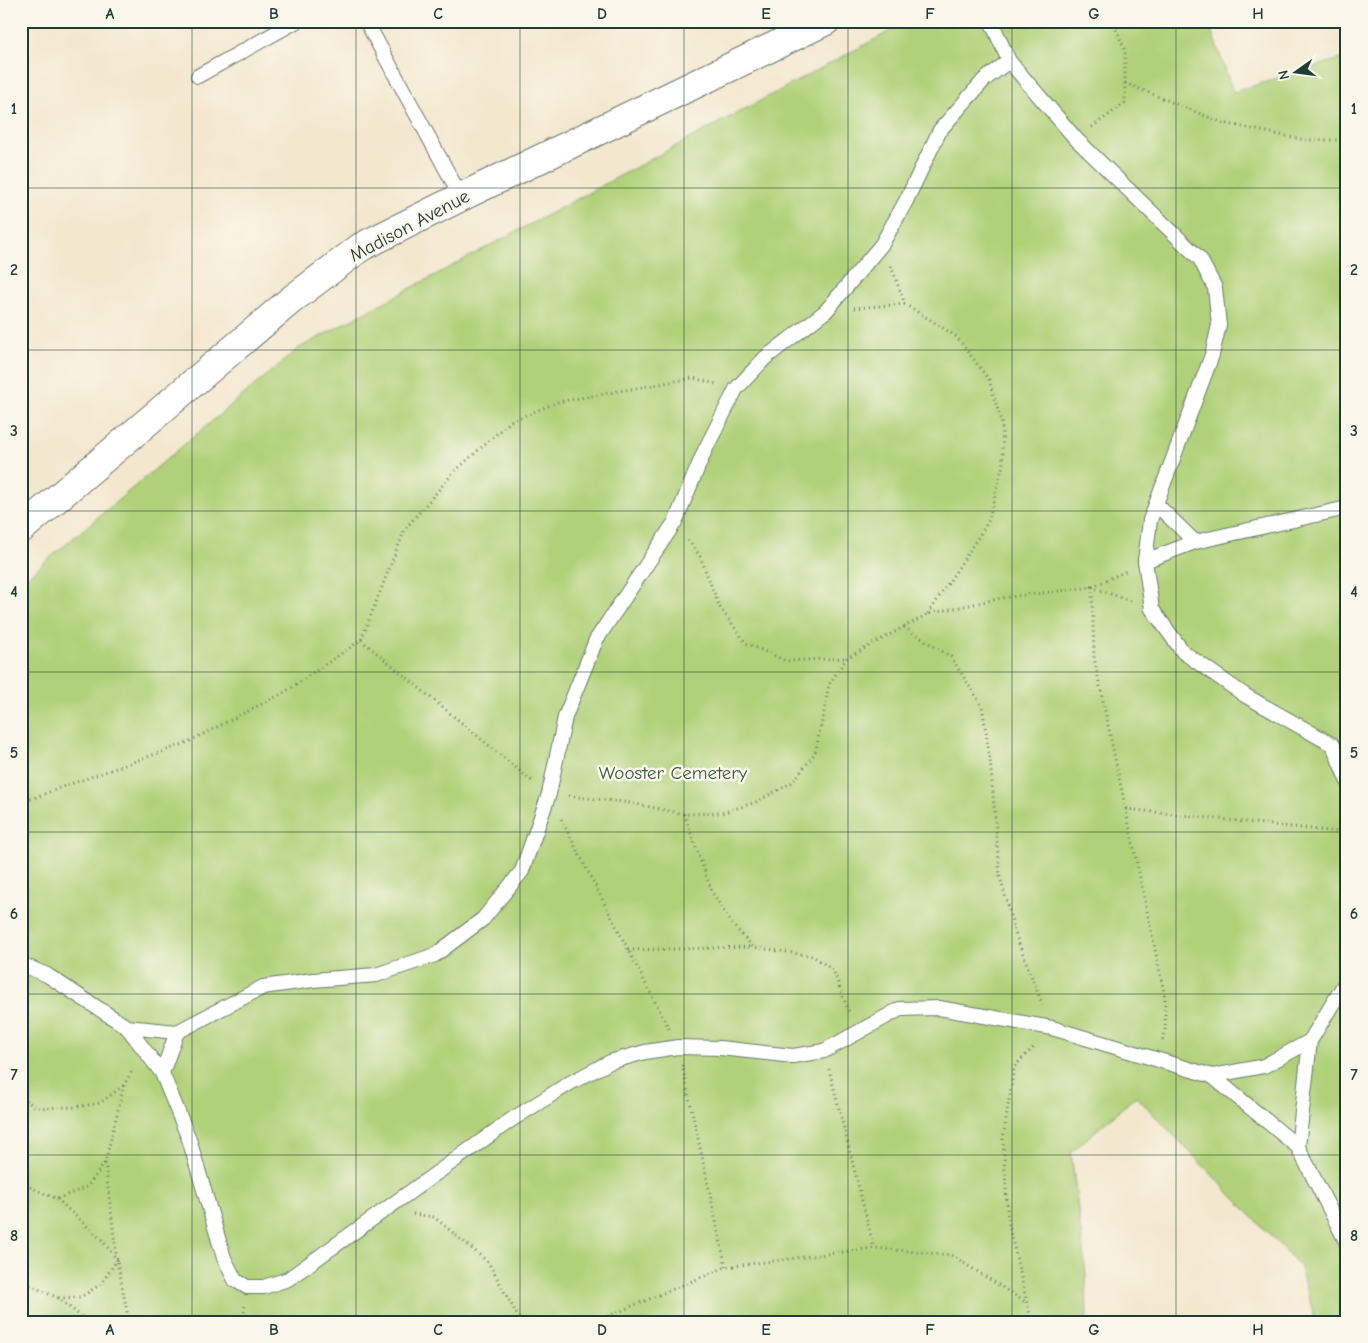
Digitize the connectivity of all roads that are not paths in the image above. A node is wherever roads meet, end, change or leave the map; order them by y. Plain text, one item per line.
1 (297, 21) edge
2 (366, 21) edge
3 (826, 21) edge
4 (991, 21) edge
5 (1009, 61) junction
6 (198, 76) dead end
7 (461, 197) junction
8 (1156, 504) junction
9 (1347, 508) edge
10 (21, 529) edge
11 (1194, 542) junction
12 (1145, 561) junction
13 (1340, 748) edge
14 (1347, 780) edge
15 (21, 964) edge
16 (1347, 980) edge
17 (127, 1027) junction
18 (177, 1032) junction
19 (1310, 1041) junction
20 (162, 1073) junction
21 (1212, 1076) junction
22 (1298, 1147) junction
23 (1347, 1243) edge

1 - 6 lane
2 - 7 lane
3 - 7 main road, Madison Avenue
4 - 5 lane
5 - 8 lane
5 - 18 lane
7 - 10 main road, Madison Avenue
8 - 11 lane
8 - 12 lane
9 - 11 lane
11 - 12 lane
12 - 13 lane
13 - 14 lane
15 - 17 lane
16 - 19 lane
17 - 18 lane
17 - 20 lane
18 - 20 lane
19 - 21 lane
19 - 22 lane
20 - 21 lane
21 - 22 lane
22 - 23 lane

